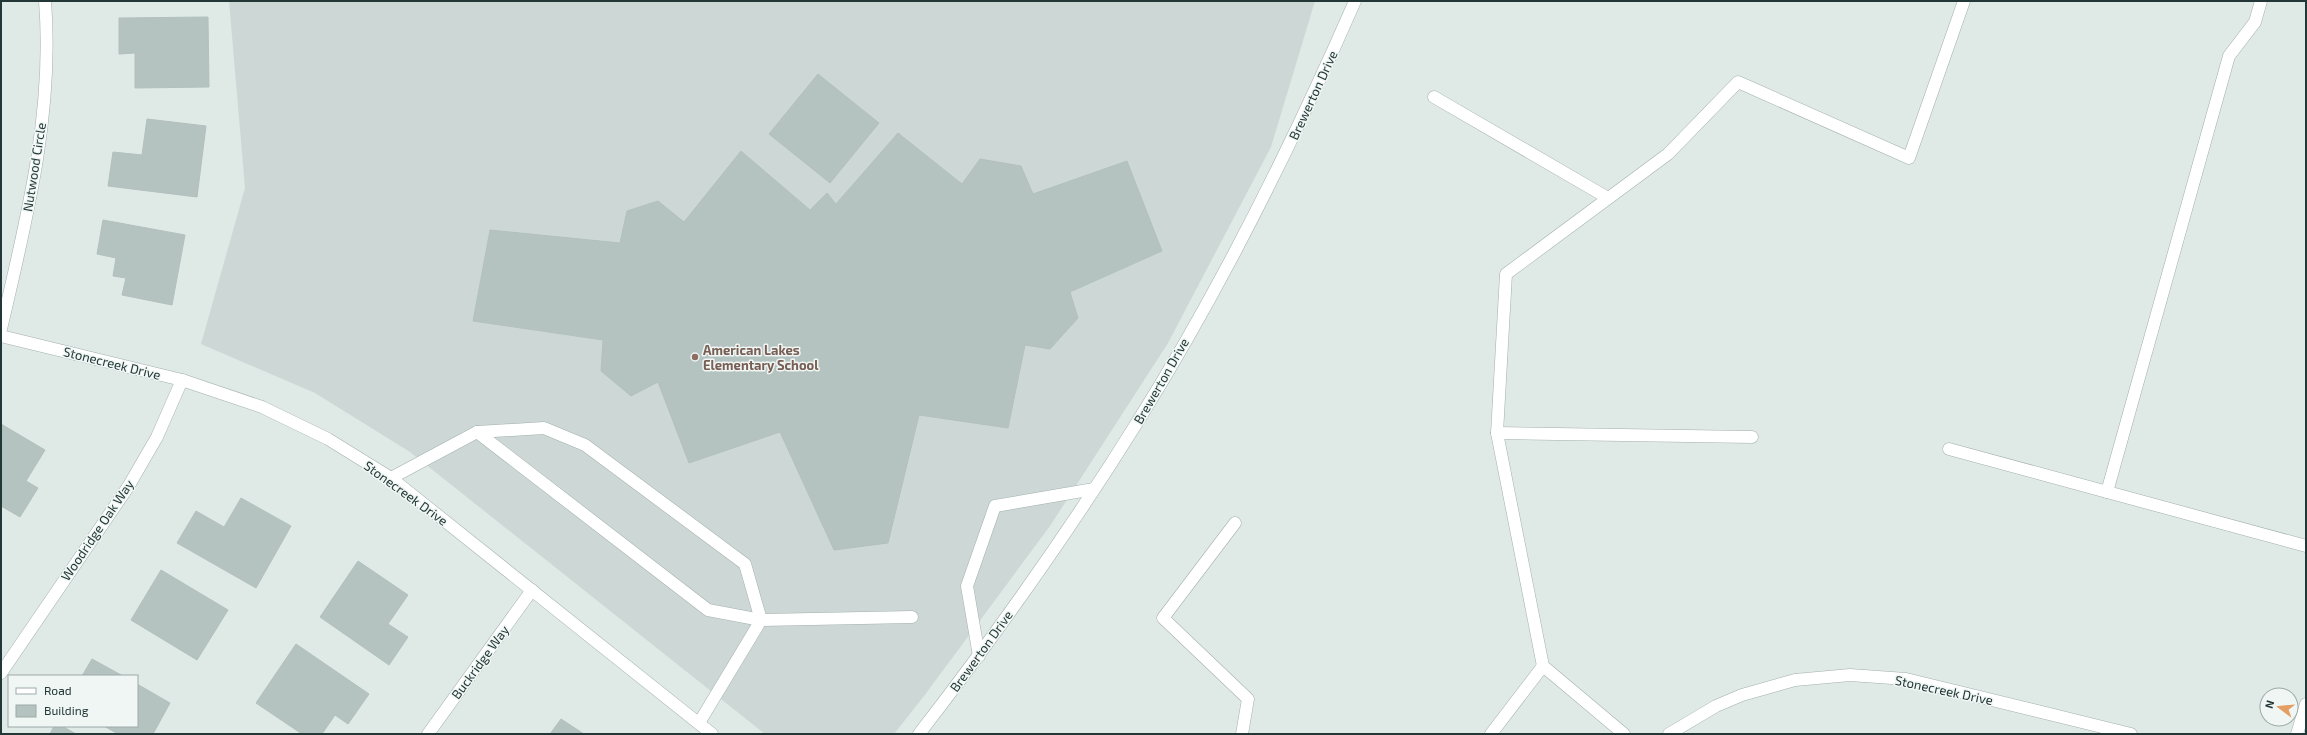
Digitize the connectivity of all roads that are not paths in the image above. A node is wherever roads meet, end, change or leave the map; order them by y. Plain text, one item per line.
1 (45, 1) edge
2 (1355, 1) edge
3 (1964, 1) edge
4 (2261, 1) edge
5 (1434, 97) dead end
6 (1608, 198) junction
7 (1, 330) edge
8 (1, 336) edge
9 (182, 380) junction
10 (477, 432) junction
11 (1497, 433) junction
12 (1752, 437) dead end
13 (1950, 449) dead end
14 (391, 478) junction
15 (1094, 489) junction
16 (2107, 492) junction
17 (1235, 522) dead end
18 (2306, 546) edge
19 (532, 590) junction
20 (912, 617) dead end
21 (761, 620) junction
22 (979, 656) junction
23 (1544, 666) junction
24 (1, 673) edge
25 (2306, 704) edge
26 (699, 723) junction
27 (428, 734) edge
28 (712, 734) edge
29 (919, 734) edge
30 (1242, 734) edge
31 (1491, 734) edge
32 (1624, 734) edge
33 (1669, 734) edge
34 (2131, 734) edge
35 (2298, 734) edge

1 - 7 street, Nutwood Circle
2 - 15 street, Brewerton Drive
3 - 6 street
4 - 16 street
5 - 6 street
6 - 11 street
8 - 9 street, Stonecreek Drive
9 - 14 street, Stonecreek Drive
9 - 24 street, Woodridge Oak Way
10 - 14 street
10 - 21 street
10 - 21 street
11 - 12 street
11 - 23 street
13 - 16 street
14 - 19 street, Stonecreek Drive
15 - 22 street, Brewerton Drive
15 - 22 street
16 - 18 street
17 - 30 street
19 - 26 street, Stonecreek Drive
19 - 27 street, Buckridge Way
20 - 21 street
21 - 26 street
22 - 29 street, Brewerton Drive
23 - 31 street
23 - 32 street
25 - 35 street
26 - 28 street, Stonecreek Drive
33 - 34 street, Stonecreek Drive

